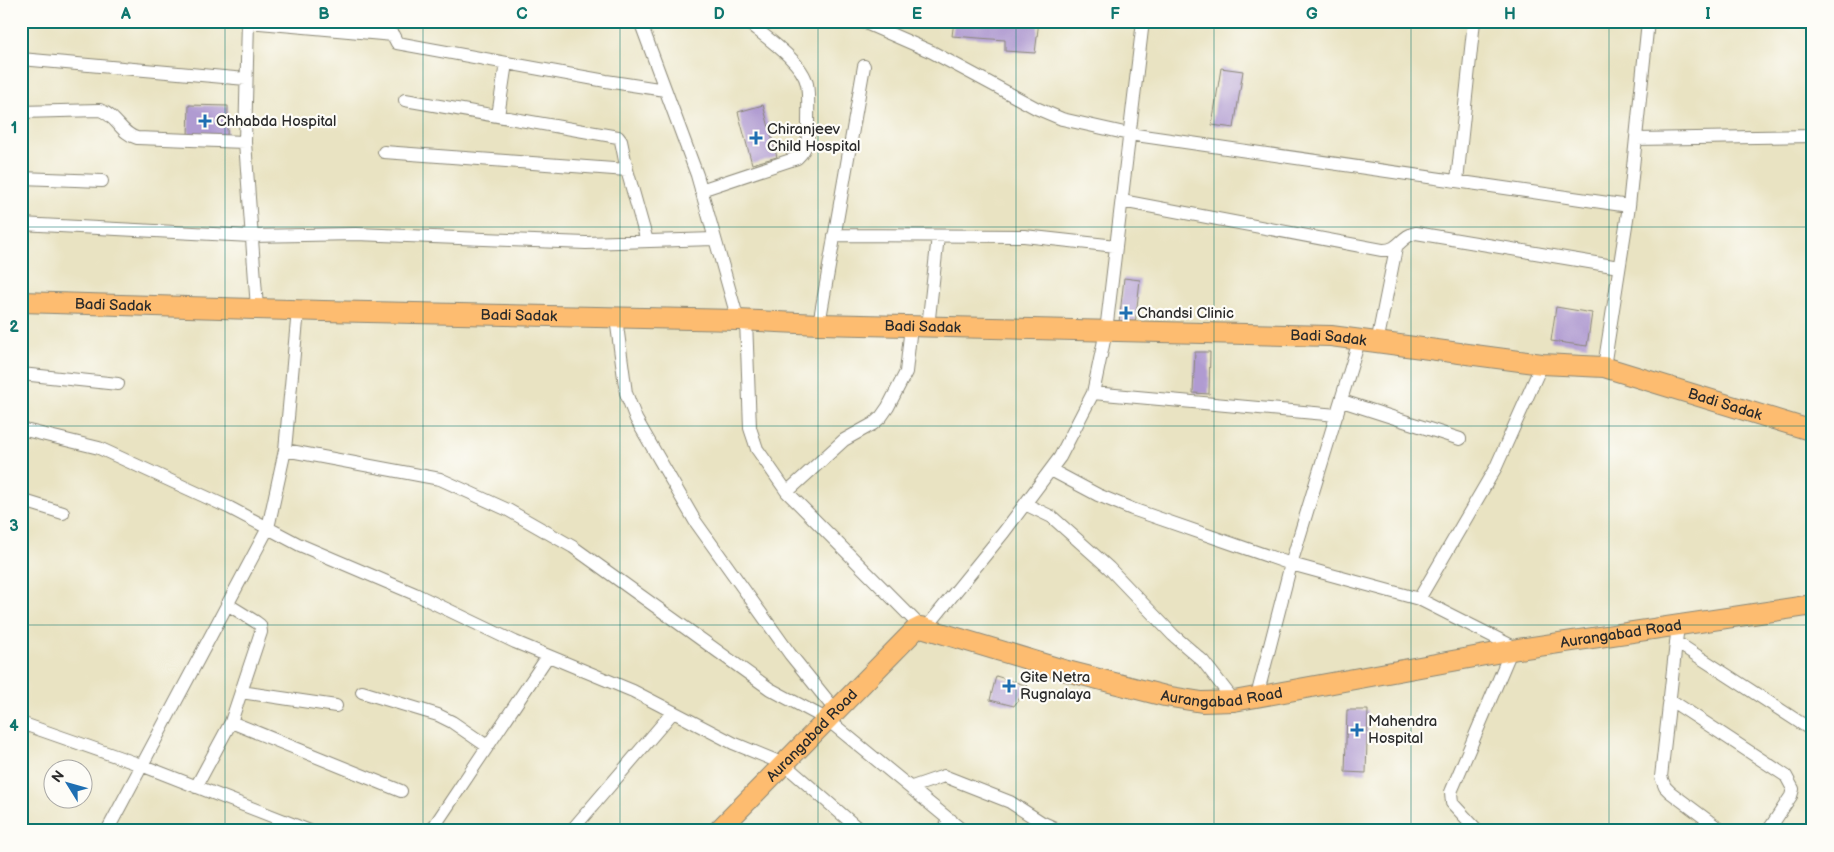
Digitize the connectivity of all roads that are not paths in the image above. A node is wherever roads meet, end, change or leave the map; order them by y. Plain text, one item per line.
1 (640, 21) edge
2 (746, 21) edge
3 (861, 21) edge
4 (1143, 21) edge
5 (1474, 21) edge
6 (1648, 21) edge
7 (248, 22) edge
8 (21, 59) edge
9 (506, 63) junction
10 (864, 66) dead end
11 (246, 79) junction
12 (666, 90) junction
13 (405, 100) dead end
14 (21, 112) edge
15 (498, 116) junction
16 (1129, 134) junction
17 (1813, 136) edge
18 (1636, 139) junction
19 (245, 142) junction
20 (384, 152) dead end
21 (627, 170) junction
22 (21, 178) edge
23 (102, 181) dead end
24 (1457, 181) junction
25 (701, 190) junction
26 (1122, 200) junction
27 (1629, 206) junction
28 (21, 224) edge
29 (834, 235) junction
30 (251, 236) junction
31 (938, 236) junction
32 (714, 239) junction
33 (647, 241) junction
34 (1116, 246) junction
35 (1396, 248) junction
36 (1620, 267) junction
37 (21, 302) edge
38 (256, 308) junction
39 (298, 310) junction
40 (616, 318) junction
41 (742, 320) junction
42 (819, 324) junction
43 (920, 326) junction
44 (1106, 331) junction
45 (1368, 342) junction
46 (1542, 364) junction
47 (1604, 367) junction
48 (21, 374) edge
49 (118, 384) dead end
50 (1094, 393) junction
51 (1342, 401) junction
52 (1337, 415) junction
53 (21, 429) edge
54 (1813, 432) edge
55 (1460, 439) dead end
56 (285, 450) junction
57 (1051, 470) junction
58 (787, 492) junction
59 (21, 500) edge
60 (1025, 504) junction
61 (63, 513) dead end
62 (268, 528) junction
63 (1291, 564) junction
64 (1419, 599) junction
65 (227, 604) junction
66 (1813, 605) edge
67 (924, 627) junction
68 (1677, 633) junction
69 (1514, 650) junction
70 (548, 656) junction
71 (241, 692) junction
72 (362, 692) dead end
73 (1257, 696) junction
74 (1669, 699) junction
75 (1234, 701) junction
76 (336, 706) dead end
77 (673, 712) junction
78 (832, 715) junction
79 (231, 722) junction
80 (21, 723) edge
81 (1813, 732) edge
82 (487, 746) junction
83 (784, 764) junction
84 (141, 765) junction
85 (196, 787) junction
86 (912, 787) junction
87 (401, 791) dead end
88 (951, 820) junction
89 (107, 831) edge
90 (310, 831) edge
91 (431, 831) edge
92 (571, 831) edge
93 (718, 831) edge
94 (861, 831) edge
95 (942, 831) edge
96 (964, 831) edge
97 (1061, 831) edge
98 (1478, 831) edge
99 (1722, 831) edge
100 (1768, 831) edge

1 - 12 street
2 - 25 street
3 - 16 street
4 - 16 street
5 - 24 street
6 - 18 street
7 - 9 street
7 - 11 street
8 - 11 street
9 - 12 street
9 - 15 street
10 - 29 street
11 - 19 street
12 - 25 street
13 - 15 street
14 - 19 street
15 - 21 street
16 - 24 street
16 - 26 street
17 - 18 street
18 - 27 street
19 - 30 street
20 - 21 street
21 - 33 street
22 - 23 street
24 - 27 street
25 - 32 street
26 - 34 street
26 - 35 street
27 - 36 street
28 - 30 street
29 - 31 street
29 - 42 street
30 - 33 street
30 - 38 street
31 - 34 street
31 - 43 street
32 - 33 street
32 - 41 street
34 - 44 street
35 - 36 street
35 - 45 street
36 - 47 street
37 - 38 main road, Badi Sadak
38 - 39 main road, Badi Sadak
39 - 40 main road, Badi Sadak
39 - 56 street
40 - 41 main road, Badi Sadak
40 - 78 street
41 - 42 main road, Badi Sadak
41 - 58 street
42 - 43 main road, Badi Sadak
43 - 44 main road, Badi Sadak
43 - 58 street
44 - 45 main road, Badi Sadak
44 - 50 street
45 - 46 main road, Badi Sadak
45 - 51 street
46 - 47 main road, Badi Sadak
46 - 64 street
47 - 54 main road, Badi Sadak
48 - 49 street
50 - 52 street
50 - 57 street
51 - 52 street
51 - 55 street
52 - 63 street
53 - 62 street
56 - 62 street
56 - 78 street
57 - 60 street
57 - 63 street
58 - 67 street
59 - 61 street
60 - 67 street
60 - 75 street
62 - 65 street
62 - 70 street
63 - 64 street
63 - 73 street
64 - 69 street
65 - 71 street
65 - 84 street
66 - 68 main road, Aurangabad Road
67 - 75 main road, Aurangabad Road
67 - 78 main road, Aurangabad Road
68 - 69 main road, Aurangabad Road
68 - 74 street
68 - 81 street
69 - 73 main road, Aurangabad Road
69 - 98 street
70 - 77 street
70 - 82 street
71 - 76 street
71 - 79 street
72 - 82 street
73 - 75 main road, Aurangabad Road
74 - 99 street
74 - 100 street
77 - 83 street
77 - 92 street
78 - 83 main road, Aurangabad Road
78 - 86 street
79 - 85 street
79 - 87 street
80 - 84 street
82 - 91 street
83 - 93 main road, Aurangabad Road
83 - 94 street
84 - 85 street
84 - 89 street
85 - 90 street
86 - 88 street
86 - 97 street
88 - 95 street
88 - 96 street

